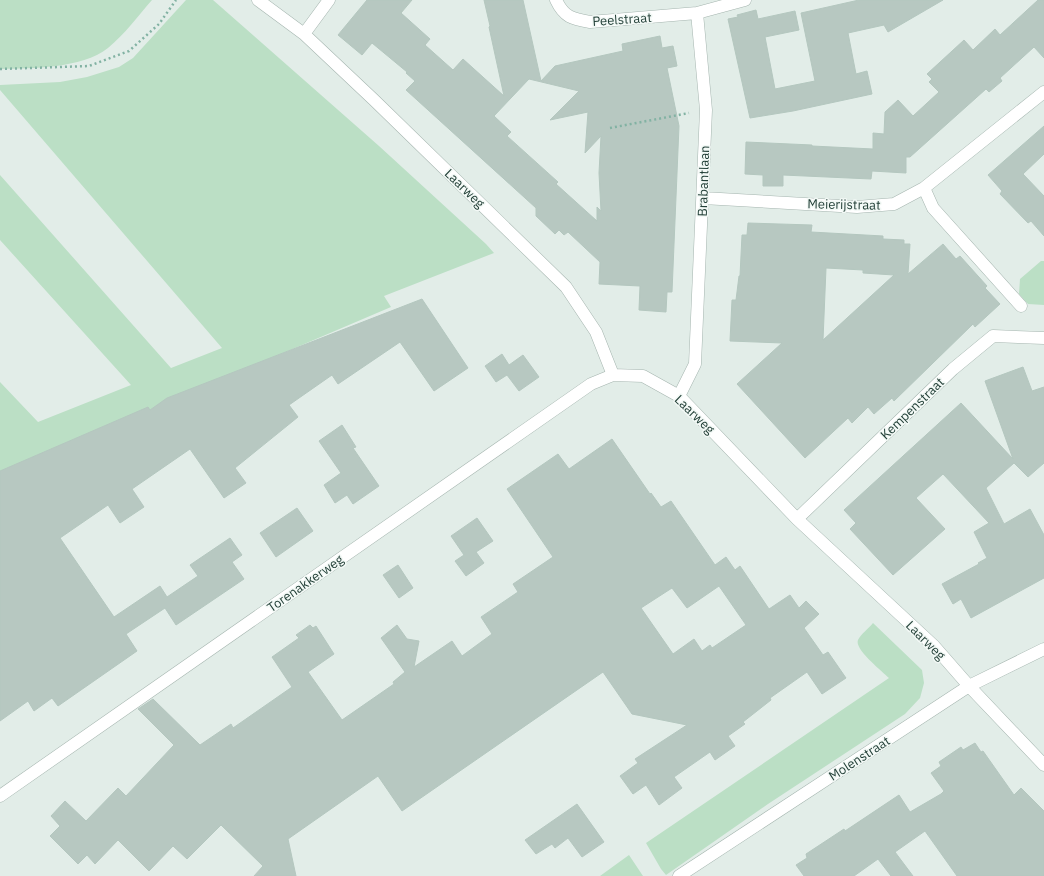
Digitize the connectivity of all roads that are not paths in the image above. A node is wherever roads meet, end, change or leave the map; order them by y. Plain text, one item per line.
1 (258, 0) edge
2 (329, 0) edge
3 (556, 0) edge
4 (746, 0) edge
5 (698, 13) junction
6 (304, 34) junction
7 (1044, 92) edge
8 (924, 188) junction
9 (703, 198) junction
10 (1020, 306) dead end
11 (1044, 338) edge
12 (614, 375) junction
13 (679, 396) junction
14 (797, 519) junction
15 (1044, 649) edge
16 (969, 686) junction
17 (1044, 765) edge
18 (0, 796) edge
19 (679, 876) edge

1 - 6 street, Laarweg
2 - 6 street
3 - 5 street, Peelstraat
4 - 5 street
5 - 9 street, Brabantlaan
6 - 12 street, Laarweg
7 - 8 street, Meierijstraat
8 - 9 street, Meierijstraat
8 - 10 street
9 - 13 street, Brabantlaan
11 - 14 street, Kempenstraat
12 - 13 street, Laarweg
12 - 18 street, Torenakkerweg
13 - 14 street, Laarweg
14 - 16 street, Laarweg
15 - 16 street, Molenstraat
16 - 17 street, Laarweg
16 - 19 street, Molenstraat

